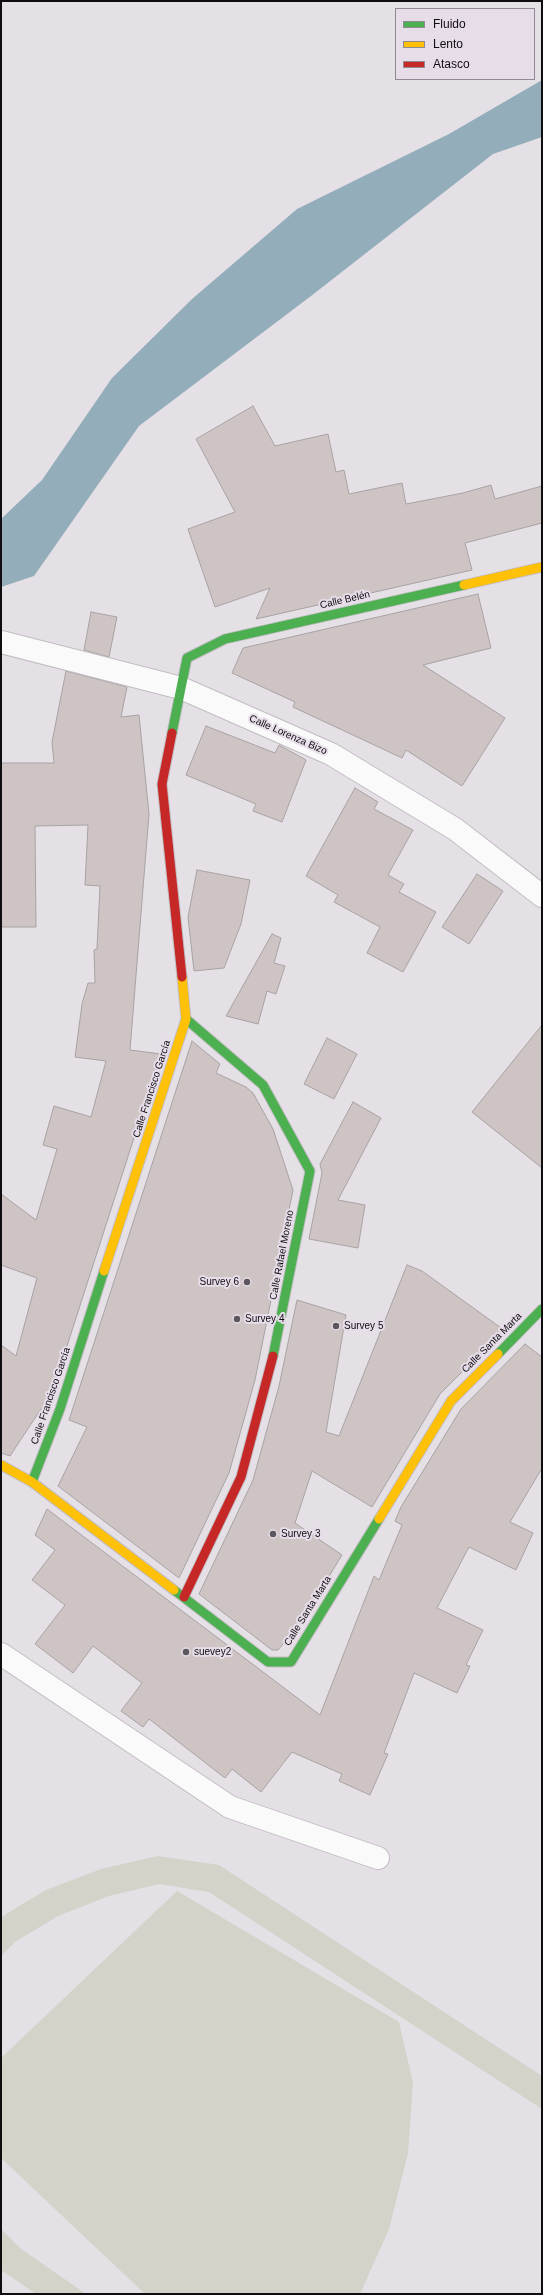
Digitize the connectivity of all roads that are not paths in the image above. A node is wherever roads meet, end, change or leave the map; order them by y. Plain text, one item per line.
1 (542, 566) edge
2 (1, 642) edge
3 (181, 688) junction
4 (542, 896) edge
5 (186, 1019) junction
6 (542, 1310) edge
7 (1, 1465) edge
8 (32, 1482) junction
9 (184, 1597) junction
10 (1, 1654) edge
11 (378, 1858) dead end

1 - 3 street, Calle Belén
2 - 3 street, Calle Lorenza Bizo
3 - 4 street, Calle Lorenza Bizo
3 - 5 street, Calle Francisco García
5 - 8 street, Calle Francisco García
5 - 9 street, Calle Rafael Moreno
6 - 9 street, Calle Santa Marta
7 - 8 street, Calle Santa Marta
8 - 9 street, Calle Santa Marta
10 - 11 street

